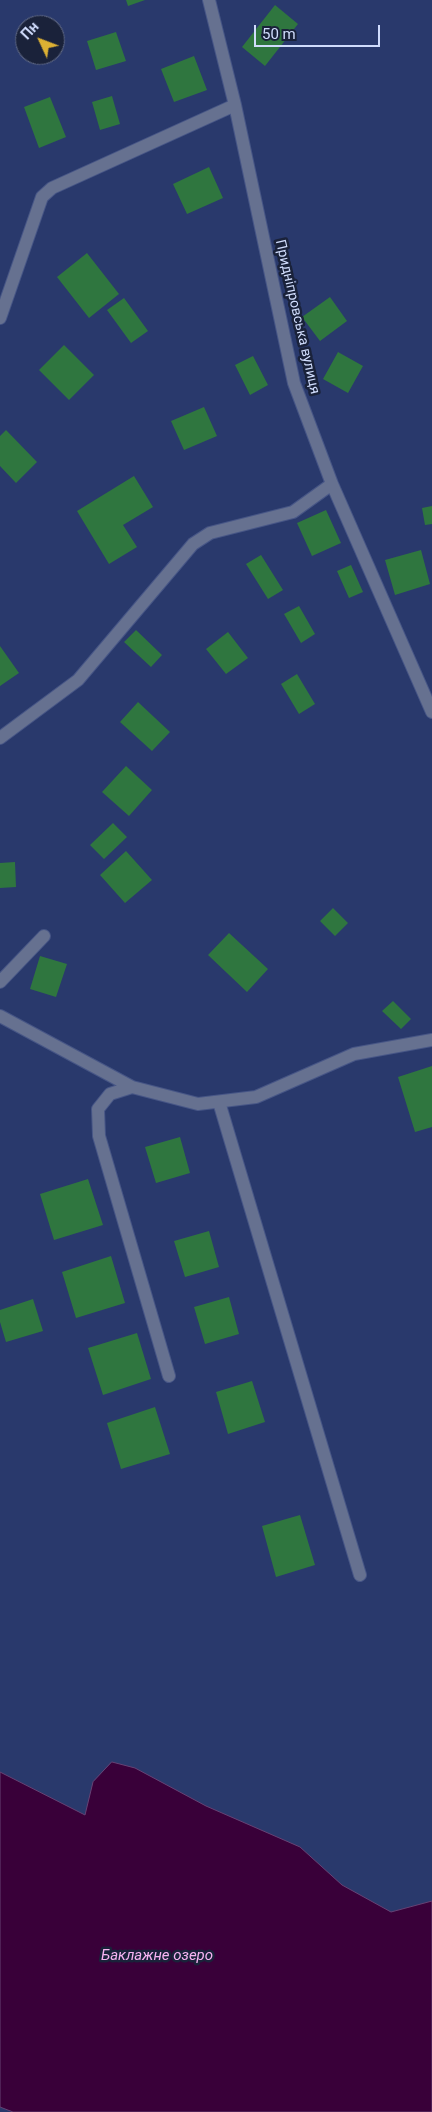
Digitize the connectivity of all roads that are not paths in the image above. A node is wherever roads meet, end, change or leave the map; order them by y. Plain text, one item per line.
1 (209, 0) edge
2 (235, 105) junction
3 (0, 318) edge
4 (332, 484) junction
5 (432, 712) edge
6 (0, 738) edge
7 (44, 936) dead end
8 (0, 982) edge
9 (0, 1016) edge
10 (432, 1040) edge
11 (132, 1087) junction
12 (219, 1102) junction
13 (169, 1376) dead end
14 (360, 1575) dead end

1 - 2 street, Придніпровська вулиця
2 - 3 street
2 - 4 street, Придніпровська вулиця
4 - 5 street, Придніпровська вулиця
4 - 6 street
7 - 8 street
9 - 11 street
10 - 12 street
11 - 12 street
11 - 13 street
12 - 14 street

